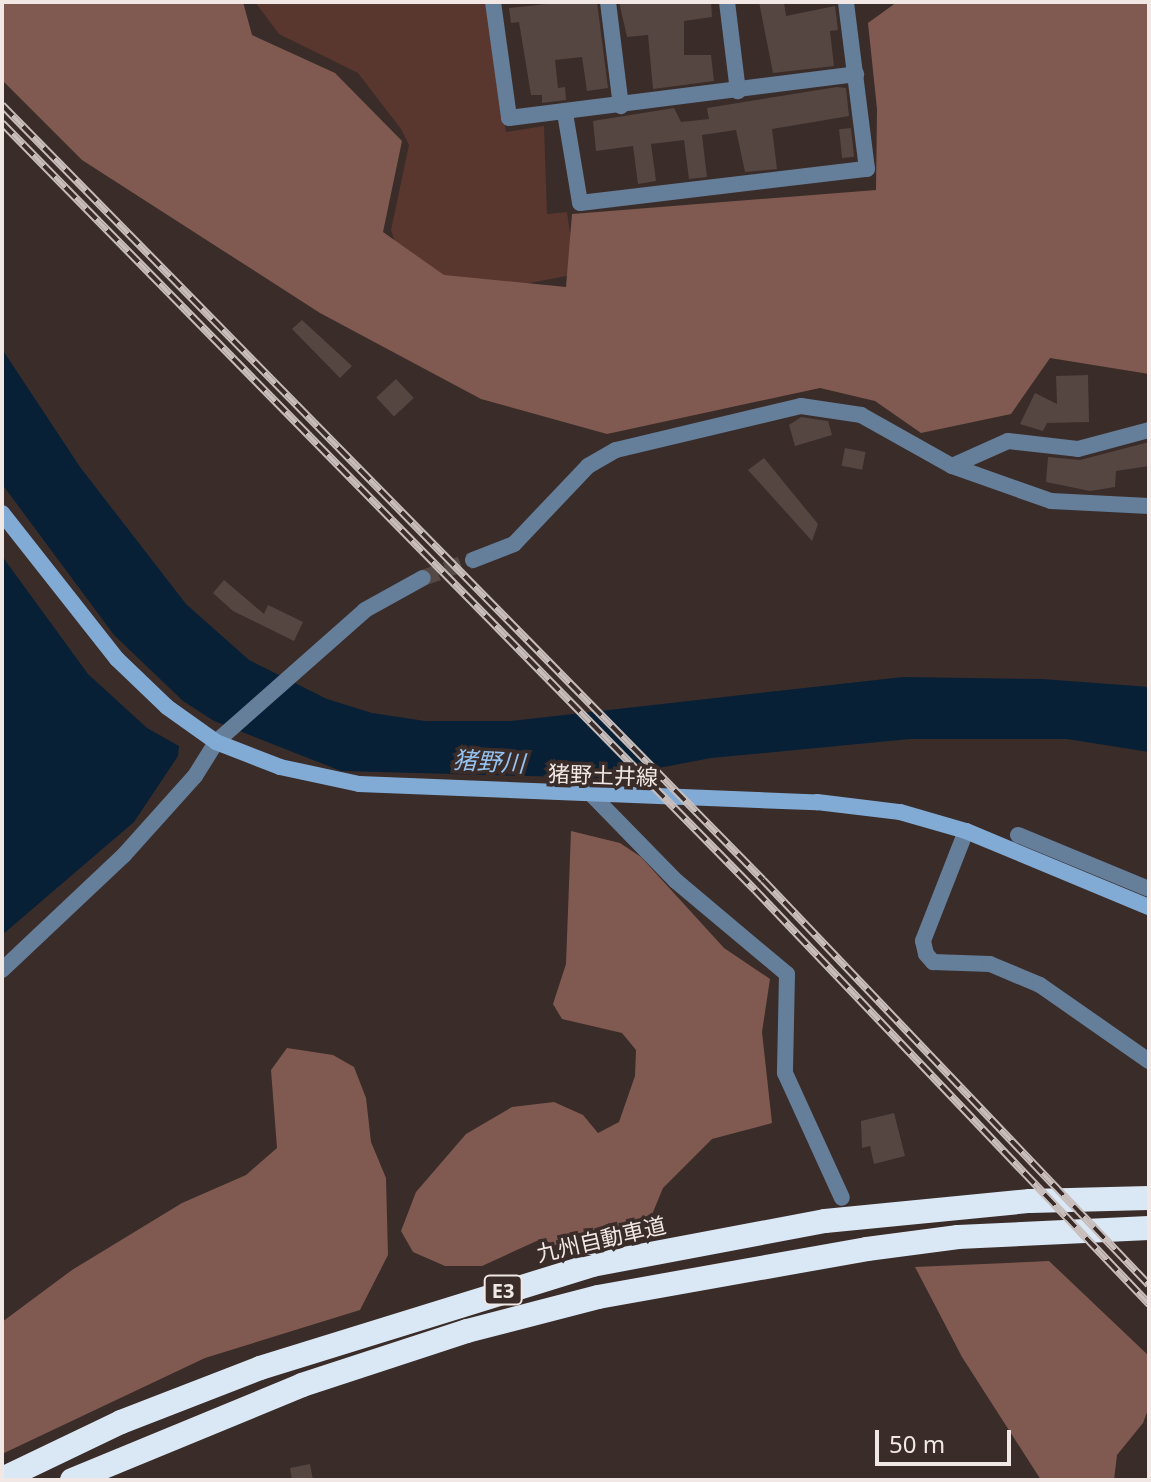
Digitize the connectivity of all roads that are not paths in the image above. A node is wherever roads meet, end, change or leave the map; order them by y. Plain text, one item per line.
1 (493, 2) edge
2 (608, 2) edge
3 (727, 2) edge
4 (846, 2) edge
5 (856, 74) junction
6 (738, 91) junction
7 (621, 106) junction
8 (565, 113) junction
9 (1149, 430) edge
10 (952, 466) junction
11 (1149, 506) edge
12 (2, 513) edge
13 (473, 560) tunnel mouth
14 (423, 578) tunnel mouth
15 (216, 742) junction
16 (593, 796) junction
17 (966, 831) junction
18 (1018, 835) dead end
19 (1149, 889) edge
20 (1149, 907) edge
21 (2, 970) edge
22 (1149, 1061) edge
23 (842, 1198) dead end
24 (1149, 1198) edge
25 (1149, 1228) edge
26 (2, 1479) edge
27 (72, 1480) edge

1 - 8 street
2 - 7 street
3 - 6 street
4 - 5 street
5 - 6 street
5 - 8 street
6 - 7 street
7 - 8 street
9 - 10 street
10 - 11 street
10 - 13 street
12 - 15 main road, 猪野土井線
14 - 15 street
15 - 16 main road, 猪野土井線
15 - 21 street
16 - 17 main road, 猪野土井線
16 - 23 street
17 - 20 main road, 猪野土井線
17 - 22 street
18 - 19 street
24 - 26 highway, 九州自動車道 / E3
25 - 27 highway, E3

